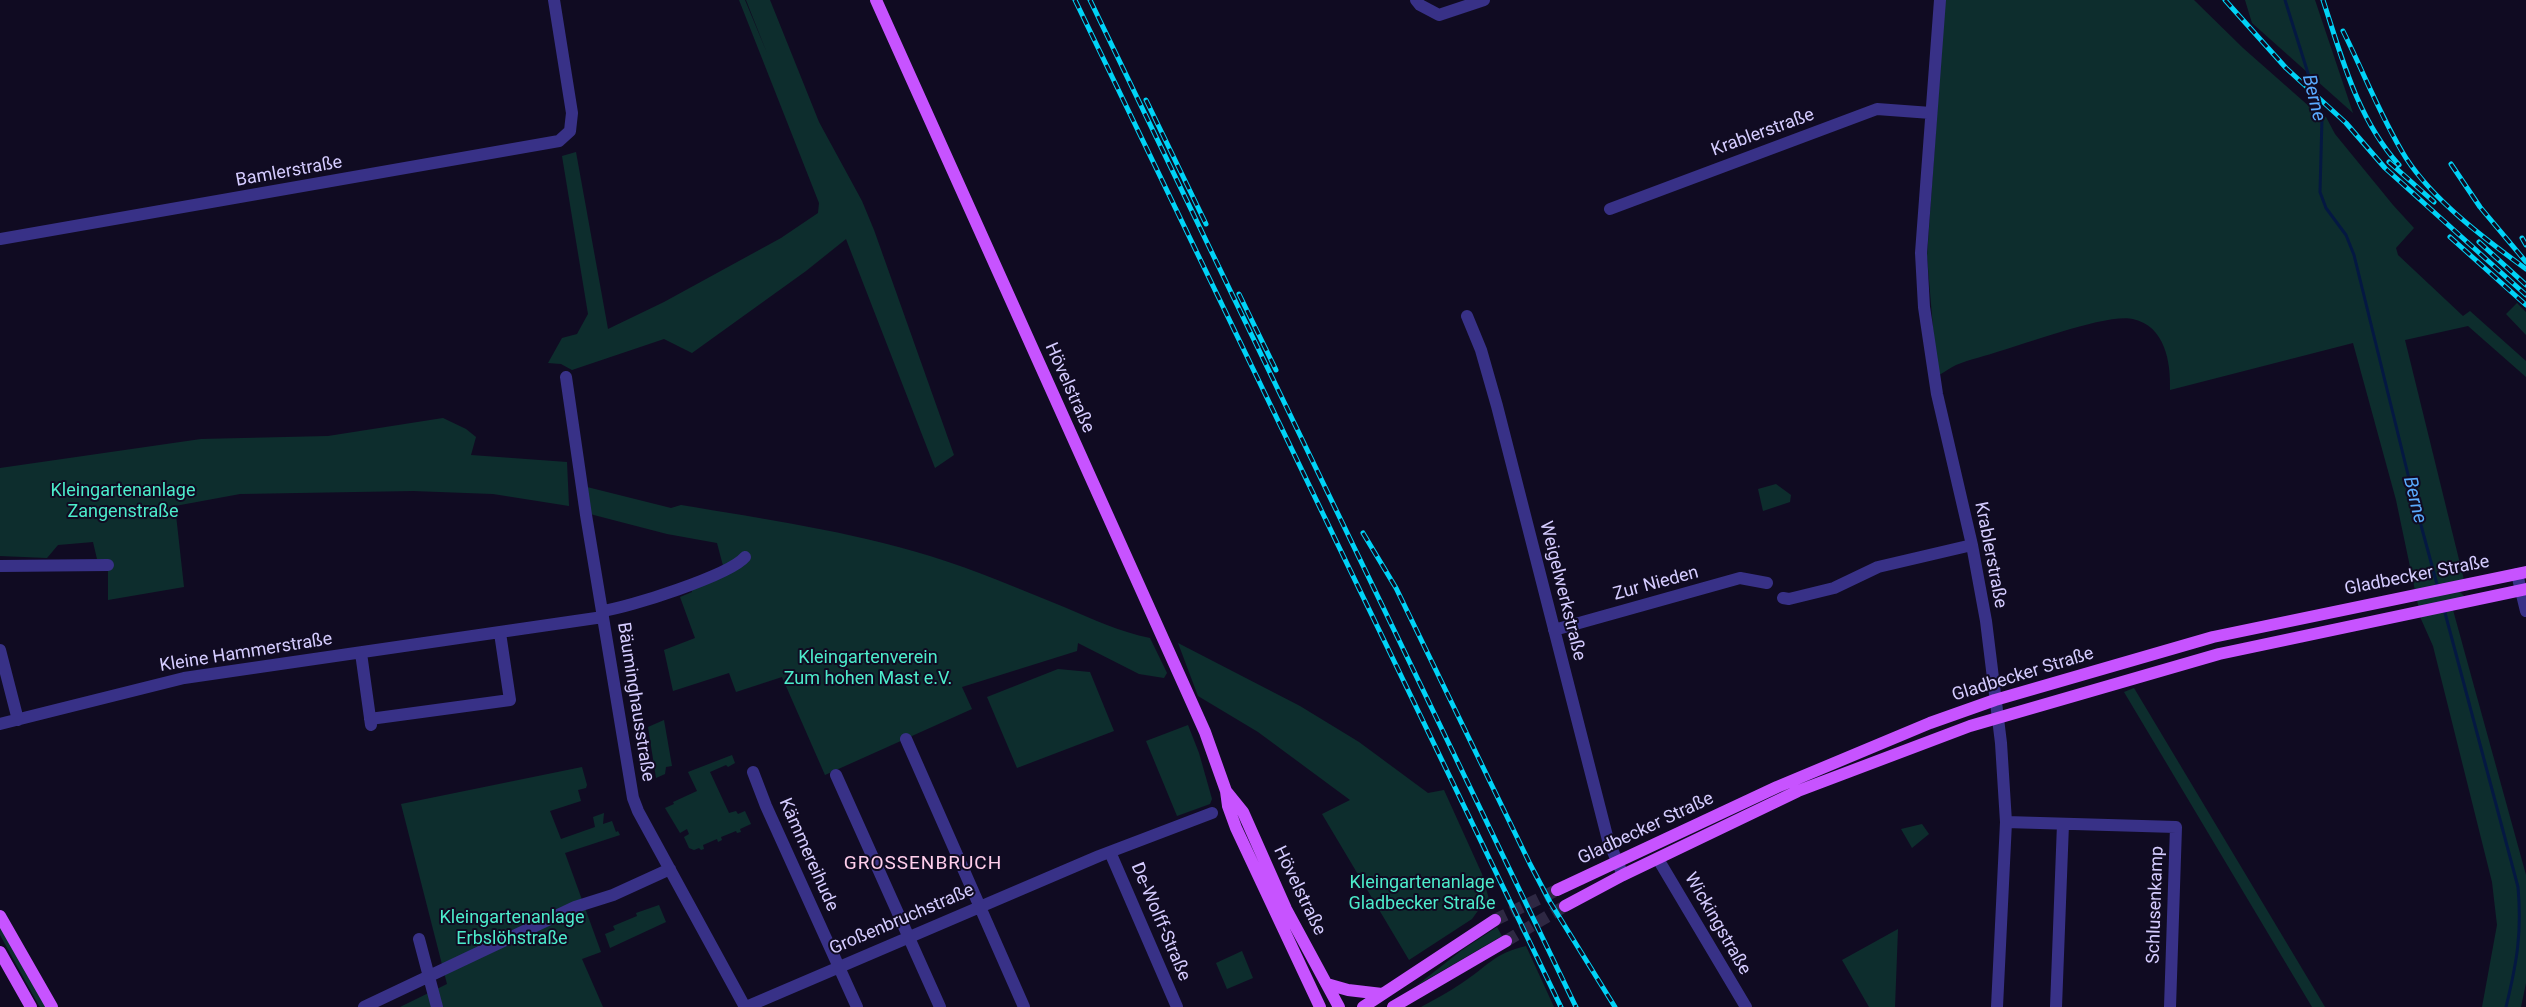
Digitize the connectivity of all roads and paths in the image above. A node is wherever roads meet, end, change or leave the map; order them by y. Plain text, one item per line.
1 (554, 0) edge
2 (876, 0) edge
3 (1416, 0) edge
4 (1484, 0) edge
5 (1940, 0) edge
6 (1931, 113) junction
7 (1610, 209) dead end
8 (0, 239) edge
9 (1467, 316) dead end
10 (566, 377) dead end
11 (1972, 545) junction
12 (745, 557) dead end
13 (108, 565) dead end
14 (0, 566) edge
15 (2521, 573) edge
16 (1767, 583) dead end
17 (2523, 589) edge
18 (1783, 598) dead end
19 (2526, 611) edge
20 (603, 614) junction
21 (1554, 630) junction
22 (500, 633) junction
23 (2213, 637) junction
24 (0, 650) edge
25 (361, 653) junction
26 (2207, 657) junction
27 (1995, 700) junction
28 (1997, 717) junction
29 (18, 720) junction
30 (0, 724) edge
31 (906, 739) dead end
32 (753, 772) dead end
33 (836, 775) dead end
34 (1226, 791) junction
35 (1212, 813) dead end
36 (2006, 822) junction
37 (2064, 824) junction
38 (1110, 852) junction
39 (1658, 859) junction
40 (1616, 862) junction
41 (670, 869) junction
42 (1623, 875) junction
43 (1556, 890) tunnel mouth
44 (979, 906) junction
45 (1565, 906) tunnel mouth
46 (0, 916) edge
47 (1495, 920) tunnel mouth
48 (908, 936) junction
49 (418, 939) dead end
50 (1506, 941) tunnel mouth
51 (0, 952) edge
52 (839, 965) junction
53 (429, 978) junction
54 (1326, 984) junction
55 (1382, 994) junction
56 (31, 1007) edge
57 (52, 1007) edge
58 (364, 1007) edge
59 (437, 1007) edge
60 (745, 1007) edge
61 (858, 1007) edge
62 (940, 1007) edge
63 (1024, 1007) edge
64 (1177, 1007) edge
65 (1320, 1007) edge
66 (1339, 1007) edge
67 (1363, 1007) edge
68 (1393, 1007) edge
69 (1746, 1007) edge
70 (1997, 1007) edge
71 (2056, 1007) edge
72 (2170, 1007) edge

1 - 8 street, Bamlerstraße
2 - 34 main road, Hövelstraße
3 - 4 street
5 - 6 street, Krablerstraße
6 - 7 street, Krablerstraße
6 - 11 street, Krablerstraße
9 - 21 street, Weigelwerkstraße
10 - 20 street, Bäuminghausstraße
11 - 18 street
11 - 27 street, Krablerstraße
12 - 20 street, Kleine Hammerstraße
13 - 14 street
15 - 17 street
15 - 23 main road, Gladbecker Straße
16 - 21 street, Zur Nieden
17 - 19 street
17 - 26 main road, Gladbecker Straße
20 - 22 street, Kleine Hammerstraße
20 - 41 street, Bäuminghausstraße
21 - 40 street, Weigelwerkstraße
22 - 25 street, Kleine Hammerstraße
22 - 25 street
23 - 26 main road
23 - 27 main road, Gladbecker Straße
24 - 29 street
25 - 29 street, Kleine Hammerstraße
26 - 28 main road, Gladbecker Straße
27 - 28 street, Krablerstraße
27 - 40 main road, Gladbecker Straße
28 - 36 street, Krablerstraße
28 - 39 main road, Gladbecker Straße
29 - 30 street, Kleine Hammerstraße
31 - 44 street
32 - 52 street, Kämmereihude
33 - 48 street
34 - 54 main road, Hövelstraße
34 - 65 main road, Hövelstraße
35 - 38 street, Großenbruchstraße
36 - 37 street, Schlusenkamp
36 - 70 street, Krablerstraße
37 - 71 street
37 - 72 street, Schlusenkamp
38 - 44 street, Großenbruchstraße
38 - 64 street, De-Wolff-Straße
39 - 42 main road, Gladbecker Straße
39 - 69 street, Wickingstraße
40 - 42 street, Weigelwerkstraße
40 - 43 main road, Gladbecker Straße
41 - 53 street
41 - 60 street, Bäuminghausstraße
42 - 45 main road, Gladbecker Straße
44 - 48 street, Großenbruchstraße
44 - 63 street
46 - 57 main road
47 - 55 main road
48 - 52 street, Großenbruchstraße
48 - 62 street
49 - 53 street
50 - 68 main road
51 - 56 main road
52 - 60 street, Großenbruchstraße
52 - 61 street, Kämmereihude
53 - 58 street
53 - 59 street
54 - 55 main road
54 - 66 main road, Hövelstraße
55 - 67 main road

